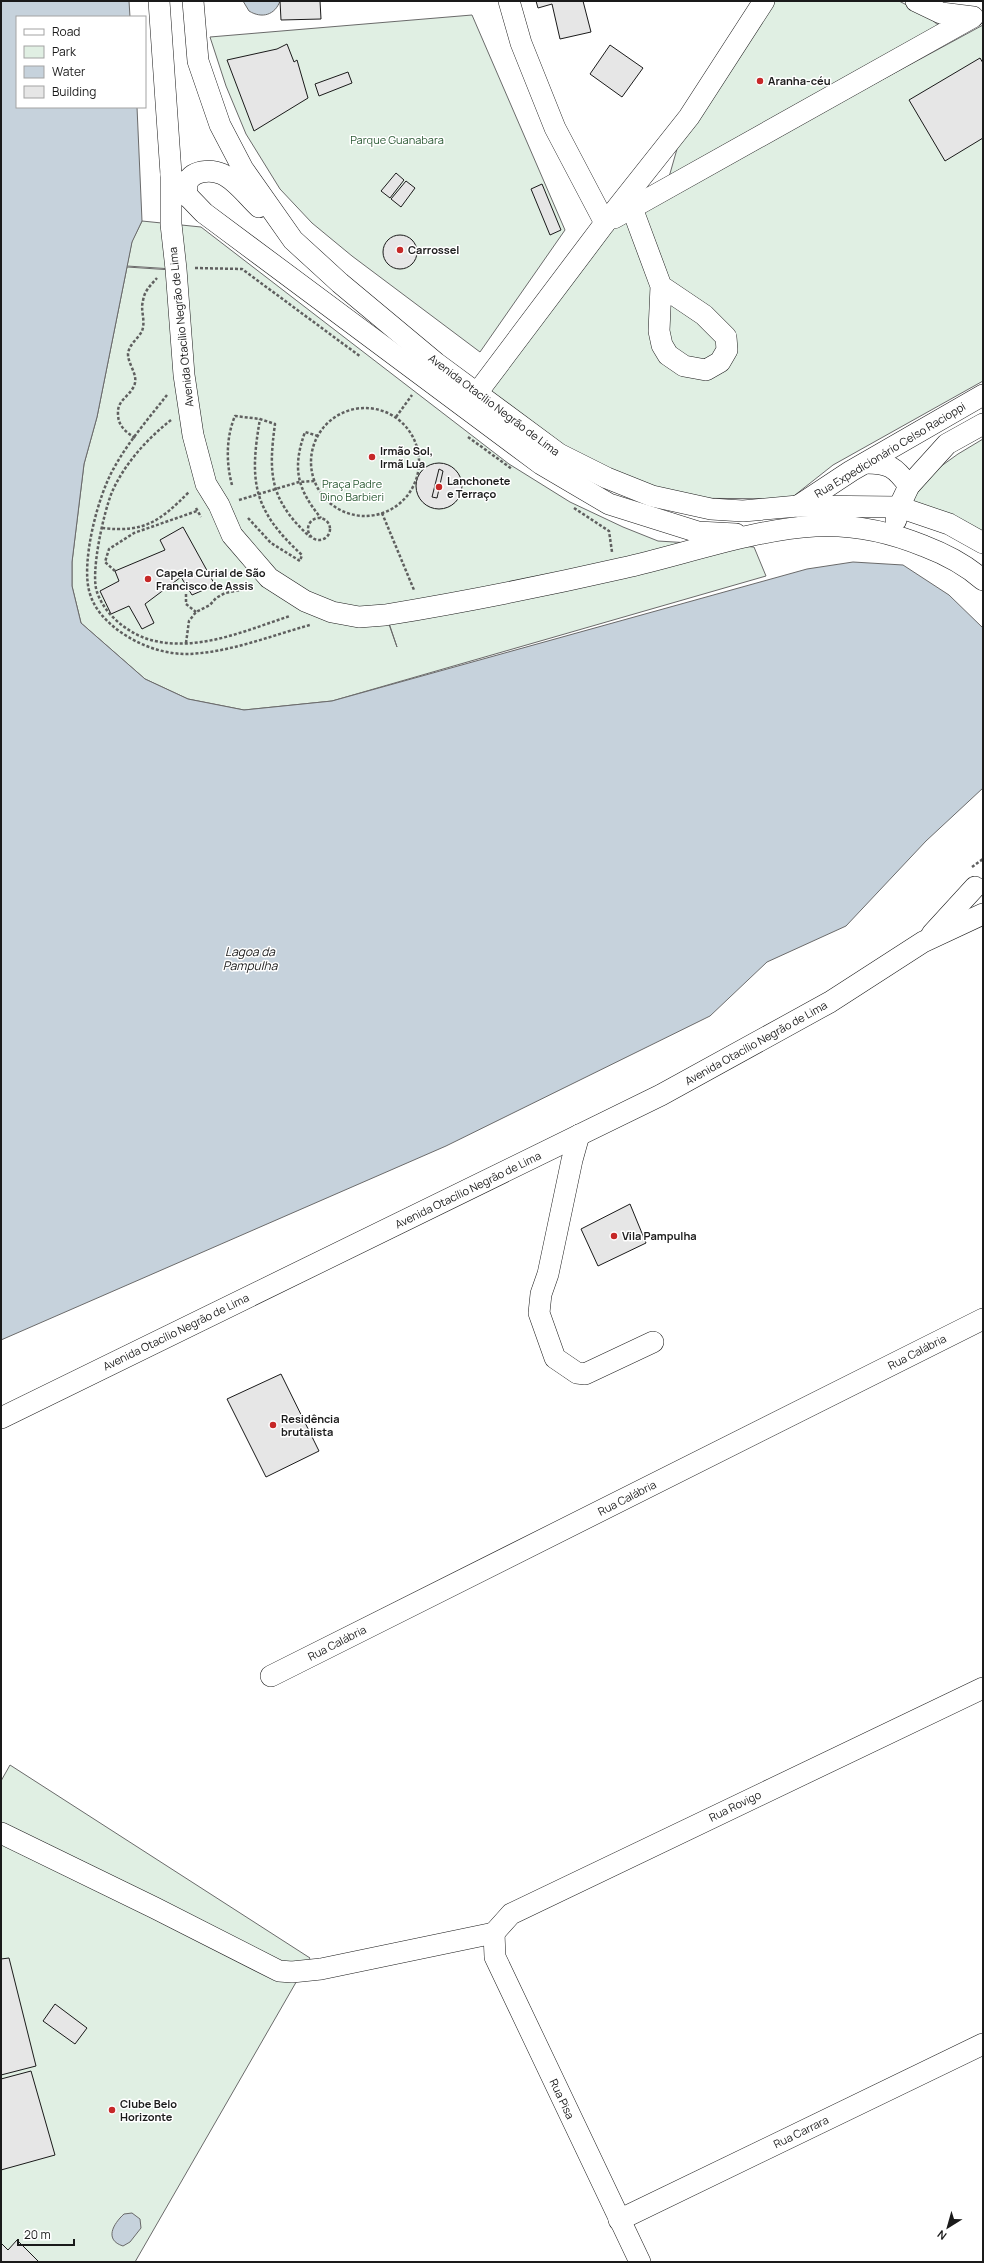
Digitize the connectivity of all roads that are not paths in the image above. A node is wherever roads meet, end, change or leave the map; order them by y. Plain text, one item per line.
1 (159, 1) edge
2 (193, 1) edge
3 (509, 1) edge
4 (764, 1) edge
5 (916, 1) edge
6 (978, 15) edge
7 (171, 174) junction
8 (187, 196) junction
9 (632, 208) junction
10 (605, 223) junction
11 (293, 240) junction
12 (661, 286) dead end
13 (477, 393) junction
14 (983, 395) edge
15 (983, 424) edge
16 (866, 463) junction
17 (909, 486) junction
18 (798, 506) junction
19 (899, 507) junction
20 (875, 530) junction
21 (755, 536) junction
22 (983, 544) edge
23 (983, 580) edge
24 (979, 881) edge
25 (983, 910) edge
26 (983, 914) edge
27 (923, 942) junction
28 (580, 1135) junction
29 (983, 1319) edge
30 (653, 1342) dead end
31 (1, 1418) edge
32 (271, 1676) dead end
33 (983, 1688) edge
34 (1, 1833) edge
35 (494, 1933) junction
36 (983, 2044) edge
37 (619, 2220) junction
38 (640, 2262) edge

1 - 7 street, Avenida Otacílio Negrão de Lima
2 - 11 street, Avenida Otacílio Negrão de Lima
3 - 10 street
4 - 10 street
5 - 6 street
6 - 9 street
7 - 8 street, Avenida Otacílio Negrão de Lima
7 - 21 street, Avenida Otacílio Negrão de Lima
8 - 11 street
8 - 21 street, Avenida Otacílio Negrão de Lima
9 - 10 street
9 - 12 street
10 - 13 street
11 - 13 street, Avenida Otacílio Negrão de Lima
13 - 18 street, Avenida Otacílio Negrão de Lima
14 - 16 street, Rua Expedicionário Celso Racioppi
15 - 17 street
16 - 17 street
16 - 18 street, Rua Expedicionário Celso Racioppi
17 - 19 street
18 - 19 street, Avenida Otacílio Negrão de Lima
19 - 20 street
19 - 22 street, Avenida Otacílio Negrão de Lima
20 - 21 street, Avenida Otacílio Negrão de Lima
20 - 23 street, Avenida Otacílio Negrão de Lima
24 - 25 street
24 - 27 street, Avenida Otacílio Negrão de Lima
26 - 27 street, Avenida Otacílio Negrão de Lima
27 - 28 street, Avenida Otacílio Negrão de Lima
28 - 30 street
28 - 31 street, Avenida Otacílio Negrão de Lima
29 - 32 street, Rua Calábria
33 - 35 street, Rua Rovigo
34 - 35 street
35 - 37 street, Rua Pisa
36 - 37 street, Rua Carrara
37 - 38 street, Rua Pisa

